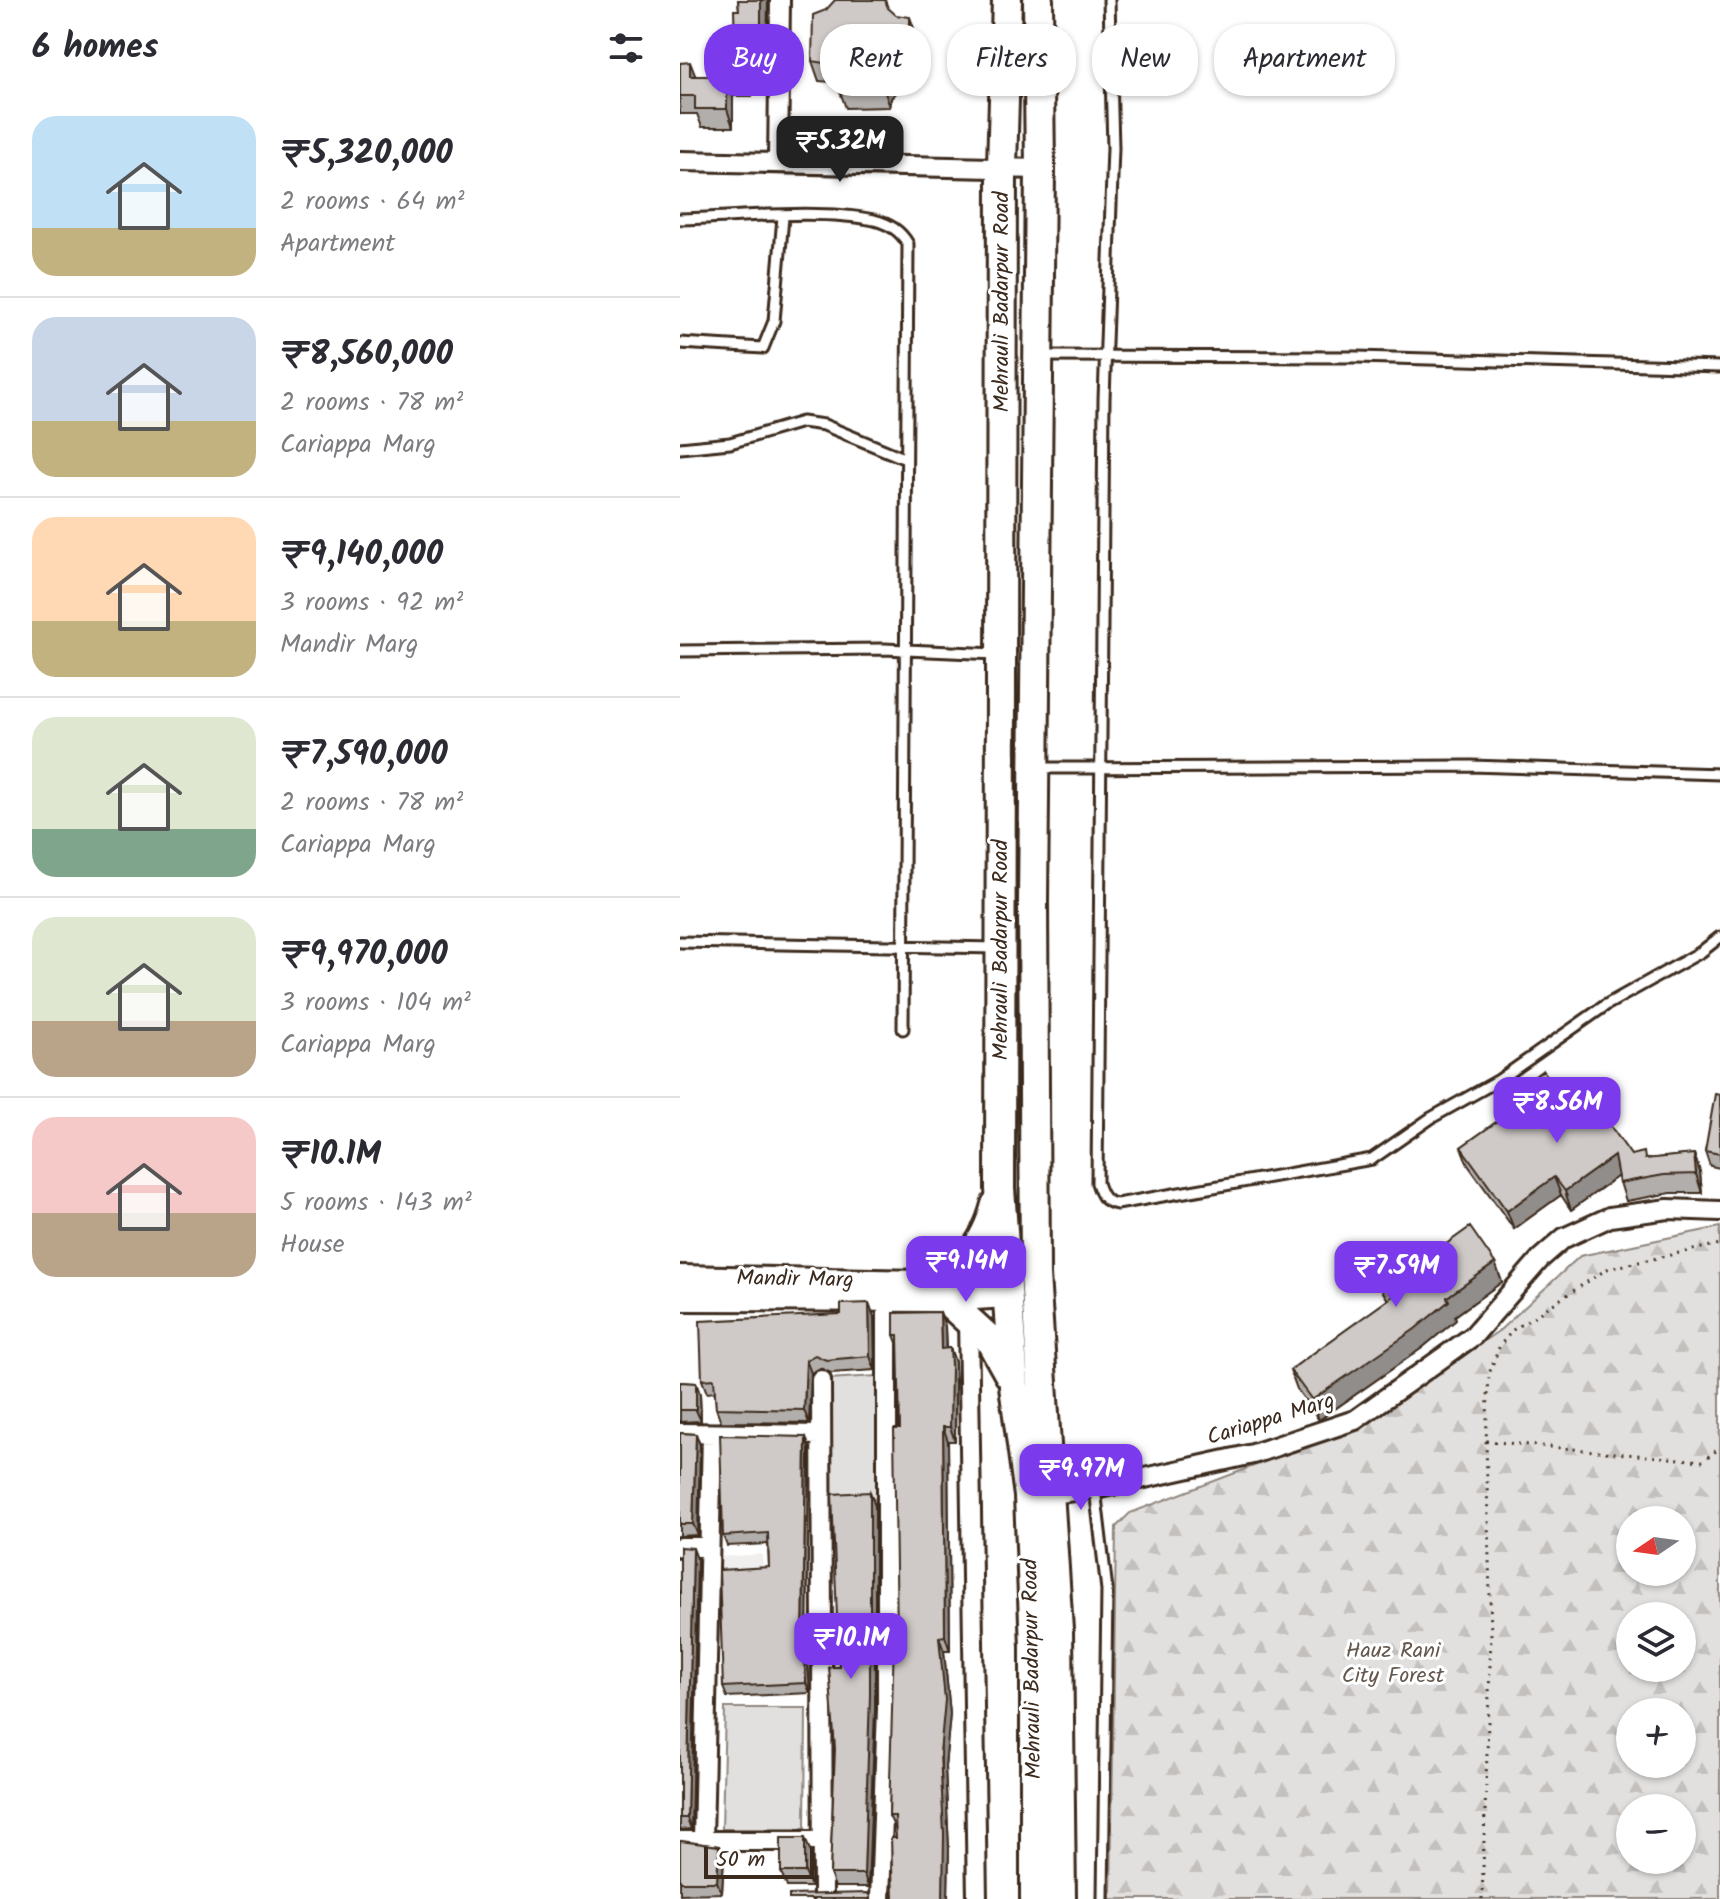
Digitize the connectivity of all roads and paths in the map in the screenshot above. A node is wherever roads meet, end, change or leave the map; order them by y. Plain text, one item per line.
1 (780, 0) edge
2 (1007, 0) edge
3 (1038, 0) edge
4 (1109, 0) edge
5 (680, 161) edge
6 (778, 163) junction
7 (1002, 166) junction
8 (1040, 169) junction
9 (783, 217) junction
10 (680, 219) edge
11 (680, 343) edge
12 (1037, 356) junction
13 (1106, 357) junction
14 (1720, 367) edge
15 (680, 448) edge
16 (906, 459) junction
17 (905, 650) junction
18 (680, 651) edge
19 (1001, 655) junction
20 (1103, 766) junction
21 (1033, 769) junction
22 (1720, 774) edge
23 (1001, 902) junction
24 (1033, 902) junction
25 (1720, 937) edge
26 (680, 942) edge
27 (904, 945) junction
28 (1000, 948) junction
29 (903, 1029) dead end
30 (1000, 1189) junction
31 (1720, 1211) edge
32 (1720, 1244) edge
33 (680, 1278) edge
34 (921, 1283) junction
35 (1006, 1285) junction
36 (680, 1298) edge
37 (887, 1299) junction
38 (945, 1299) junction
39 (968, 1318) junction
40 (821, 1380) dead end
41 (1014, 1386) junction
42 (680, 1433) edge
43 (712, 1434) junction
44 (821, 1435) junction
45 (1486, 1441) junction
46 (1720, 1448) edge
47 (1095, 1489) junction
48 (1051, 1494) junction
49 (680, 1547) edge
50 (707, 1547) junction
51 (680, 1841) edge
52 (703, 1841) junction
53 (823, 1841) junction
54 (823, 1899) edge
55 (880, 1899) edge
56 (977, 1899) edge
57 (1035, 1899) edge
58 (1061, 1899) edge
59 (1103, 1899) edge
60 (1482, 1899) edge

1 - 6 street
2 - 7 main road, Mehrauli Badarpur Road
3 - 8 main road, Mehrauli Badarpur Road
4 - 13 lane
5 - 6 street
6 - 7 street
7 - 8 street
7 - 19 main road, Mehrauli Badarpur Road
8 - 12 main road, Mehrauli Badarpur Road
9 - 10 lane
9 - 11 lane
9 - 16 lane
12 - 13 lane
12 - 21 main road, Mehrauli Badarpur Road
13 - 14 lane
13 - 20 lane
15 - 16 lane
16 - 17 lane
17 - 18 lane
17 - 19 lane
17 - 27 lane
19 - 23 main road, Mehrauli Badarpur Road
20 - 21 lane
20 - 22 lane
20 - 25 lane
21 - 24 main road, Mehrauli Badarpur Road
23 - 24 main road
23 - 28 main road, Mehrauli Badarpur Road
24 - 48 main road, Mehrauli Badarpur Road
26 - 27 lane
27 - 28 lane
27 - 29 lane
28 - 30 main road, Mehrauli Badarpur Road
30 - 34 main road
30 - 35 main road, Mehrauli Badarpur Road
31 - 47 street, Cariappa Marg
32 - 45 path
33 - 34 main road, Mandir Marg
34 - 35 main road, Mandir Marg
35 - 38 main road, Mandir Marg
35 - 41 main road, Mehrauli Badarpur Road
36 - 37 main road, Mandir Marg
37 - 38 main road, Mandir Marg
37 - 55 street
38 - 39 main road
39 - 41 main road
39 - 56 street
40 - 44 street
41 - 57 main road, Mehrauli Badarpur Road
42 - 43 street
43 - 44 street
43 - 50 street
44 - 53 street
45 - 46 path
45 - 60 path
47 - 48 street, Cariappa Marg
47 - 59 lane
48 - 58 main road, Mehrauli Badarpur Road
49 - 50 street
50 - 52 street
51 - 52 street
52 - 53 street
53 - 54 street

